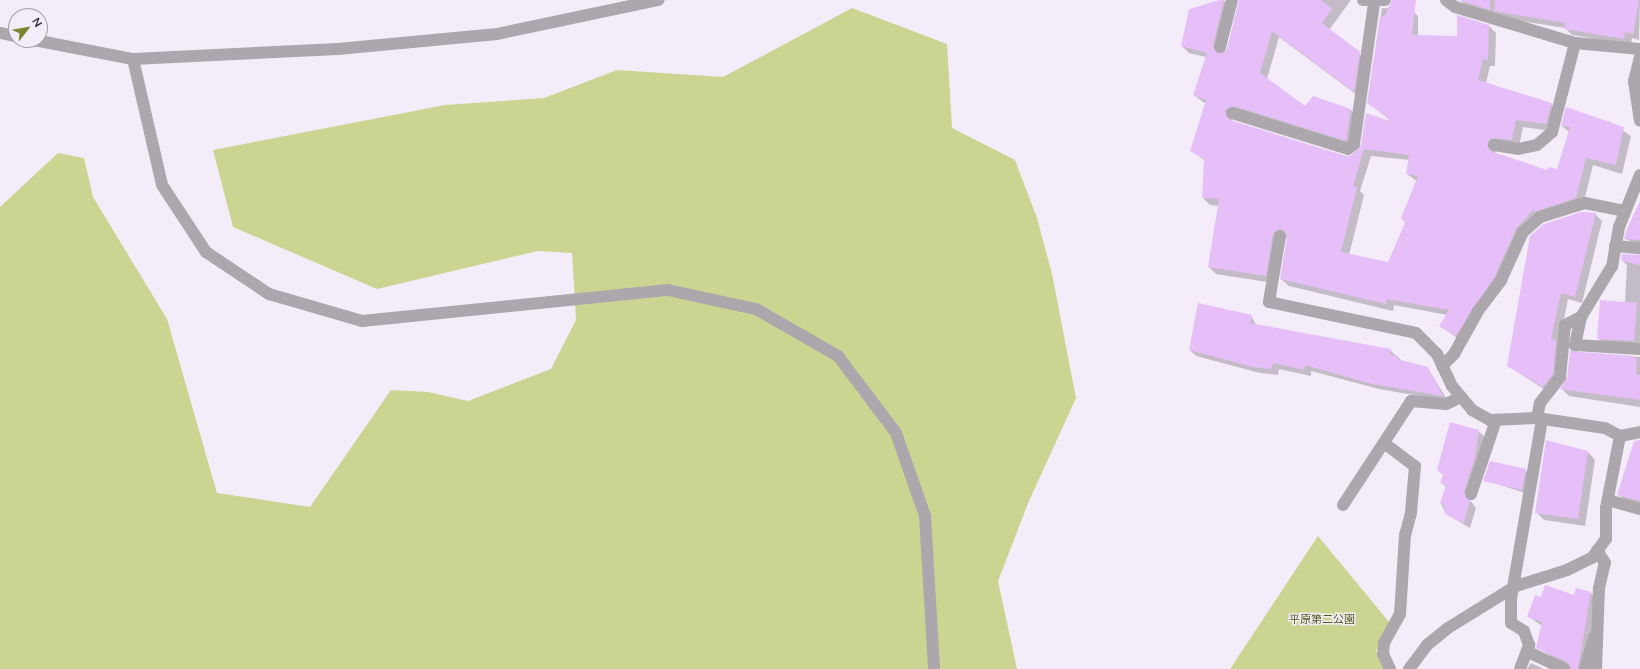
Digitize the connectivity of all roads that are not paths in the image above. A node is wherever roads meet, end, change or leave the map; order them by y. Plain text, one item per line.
1 (658, 0) edge
2 (1232, 0) edge
3 (1446, 0) edge
4 (1374, 1) edge
5 (48, 43) edge
6 (1575, 43) junction
7 (1220, 47) dead end
8 (1640, 49) edge
9 (1640, 57) edge
10 (133, 59) junction
11 (1232, 113) dead end
12 (1640, 121) edge
13 (1494, 146) dead end
14 (1640, 175) edge
15 (1625, 211) junction
16 (1280, 236) dead end
17 (1615, 246) junction
18 (1640, 248) edge
19 (1581, 318) junction
20 (1640, 349) edge
21 (1442, 366) junction
22 (1461, 397) junction
23 (1540, 419) junction
24 (1496, 420) junction
25 (1640, 432) edge
26 (1620, 436) junction
27 (1384, 443) junction
28 (1471, 494) dead end
29 (1608, 500) junction
30 (1343, 505) dead end
31 (1640, 509) edge
32 (1598, 550) junction
33 (1516, 586) junction
34 (1595, 636) junction
35 (1528, 652) junction
36 (934, 669) edge
37 (1390, 669) edge
38 (1409, 669) edge
39 (1520, 669) edge
40 (1564, 669) edge
41 (1585, 669) edge
42 (1596, 669) edge

1 - 10 street
2 - 7 street
3 - 6 street
4 - 11 street
5 - 10 street
6 - 8 street
6 - 13 street
9 - 12 street
10 - 36 street
14 - 15 street
15 - 17 street
15 - 21 street
16 - 21 street
17 - 18 street
17 - 19 street
19 - 20 street
19 - 23 street
21 - 22 street
22 - 24 street
22 - 27 street
23 - 24 street
23 - 26 street
23 - 33 street
24 - 28 street
25 - 26 street
26 - 29 street
27 - 30 street
27 - 37 street
29 - 31 street
29 - 32 street
32 - 33 street
32 - 34 street
33 - 35 street
33 - 38 street
34 - 41 street
34 - 42 street
35 - 39 street
35 - 40 street

